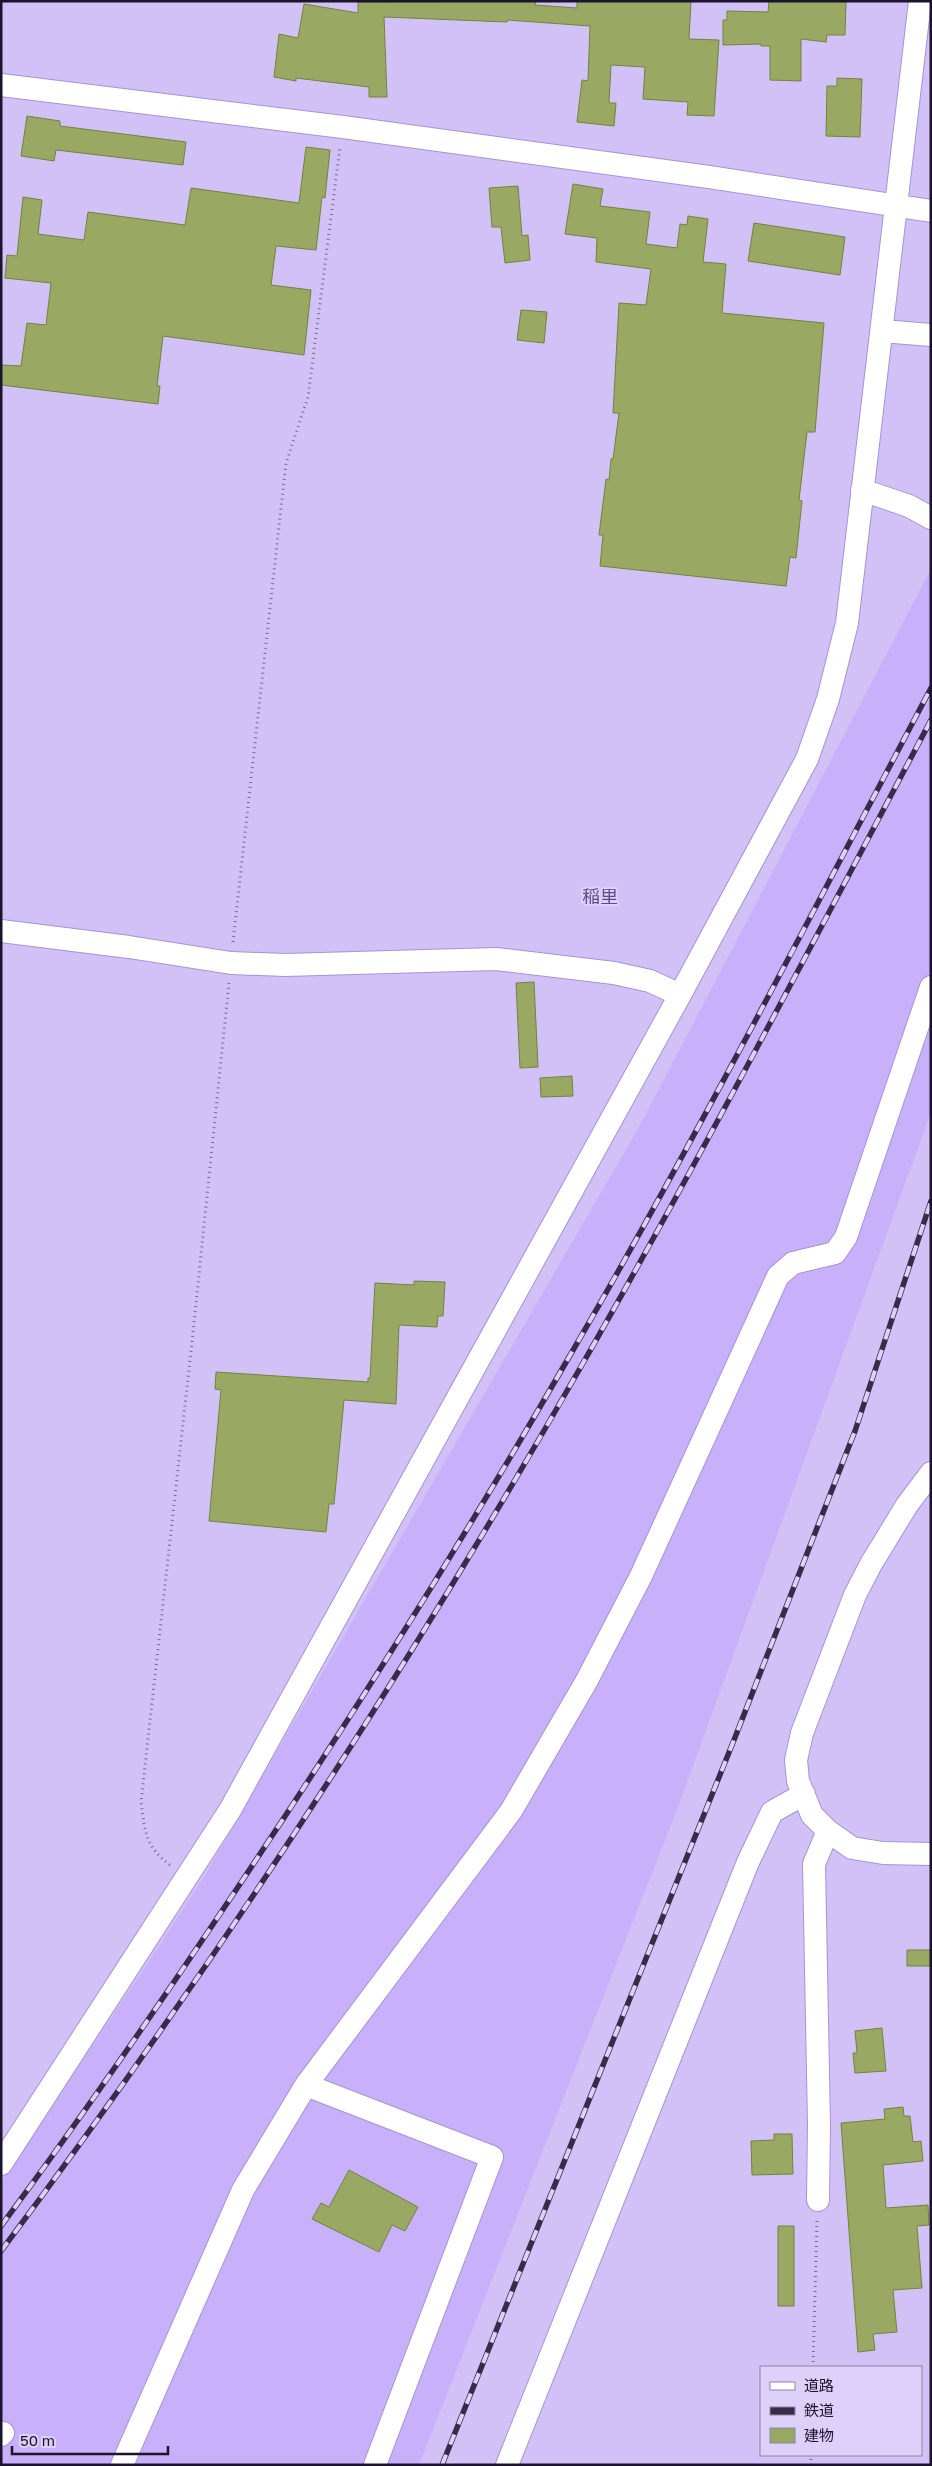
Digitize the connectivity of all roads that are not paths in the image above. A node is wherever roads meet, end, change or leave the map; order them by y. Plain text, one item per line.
1 (920, 1) edge
2 (1, 85) edge
3 (898, 206) junction
4 (931, 211) edge
5 (882, 331) junction
6 (931, 335) edge
7 (862, 490) junction
8 (931, 501) edge
9 (909, 506) junction
10 (931, 518) edge
11 (1, 932) edge
12 (931, 987) edge
13 (680, 995) junction
14 (931, 1473) edge
15 (804, 1794) junction
16 (828, 1831) junction
17 (931, 1854) edge
18 (306, 2085) junction
19 (1, 2164) edge
20 (818, 2200) road end
21 (122, 2465) edge
22 (375, 2465) edge
23 (507, 2465) edge

1 - 3 street
2 - 3 street
3 - 4 street
3 - 5 street
5 - 6 street
5 - 7 street
7 - 9 street
7 - 13 street
8 - 9 street
9 - 10 street
11 - 13 street
12 - 18 street
13 - 19 street
14 - 15 street
15 - 16 street
15 - 23 street
16 - 17 street
16 - 20 street
18 - 21 street
18 - 22 street

